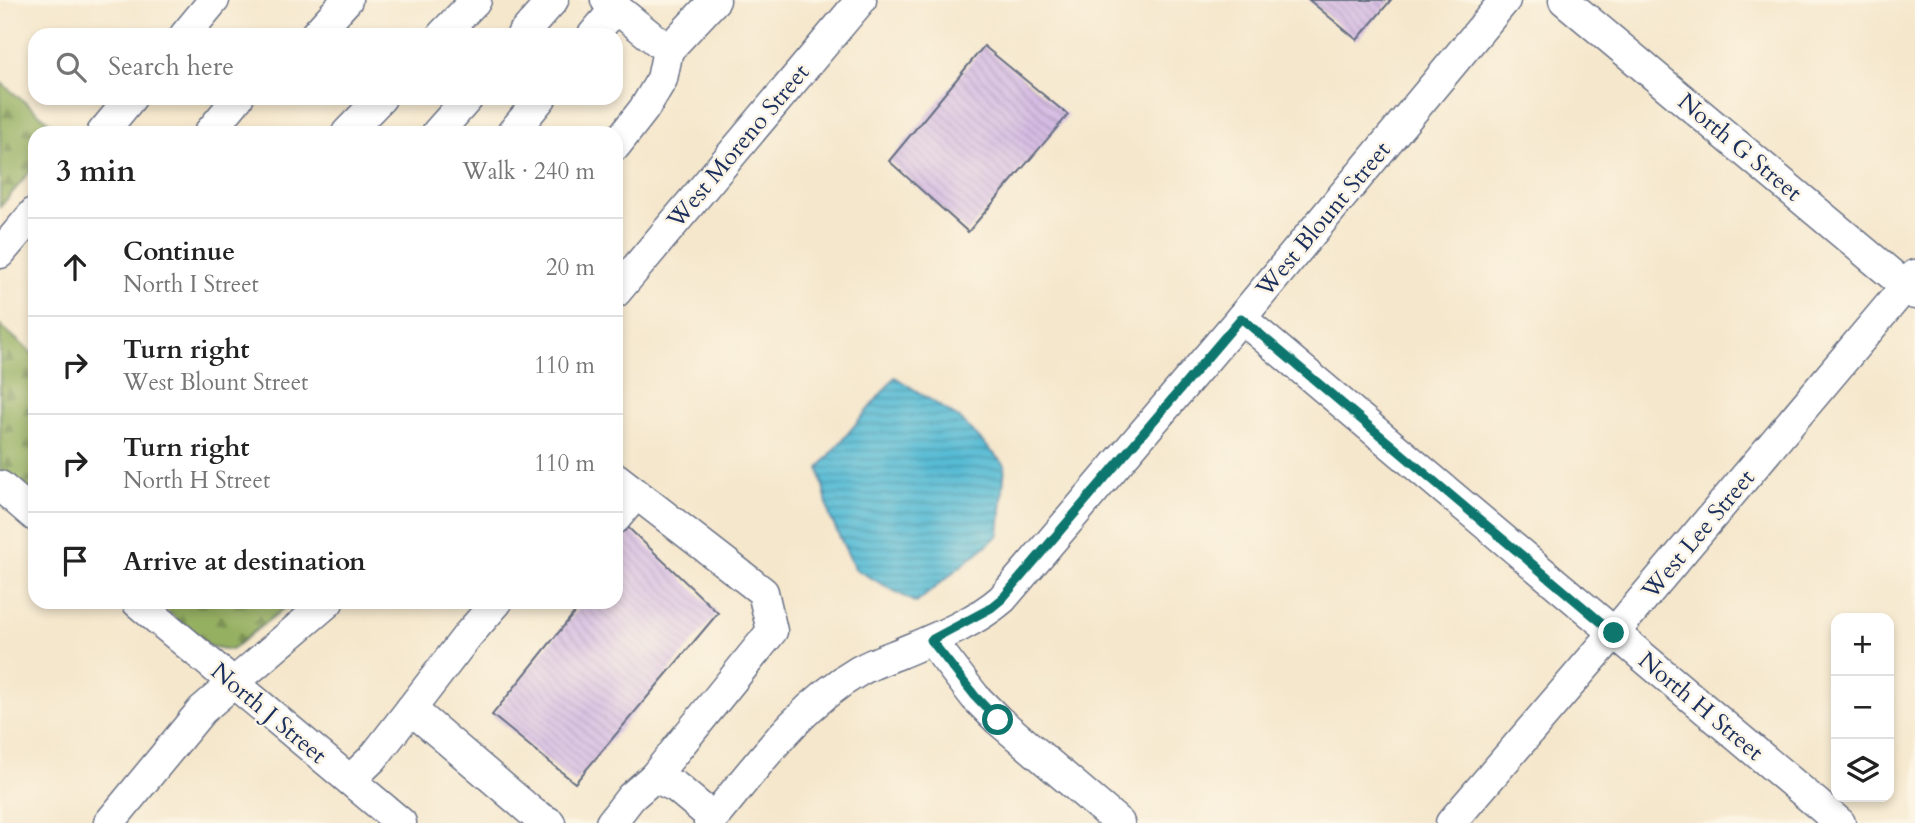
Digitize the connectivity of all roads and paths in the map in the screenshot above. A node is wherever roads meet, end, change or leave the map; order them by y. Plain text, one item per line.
1 (214, 0) edge
2 (346, 0) edge
3 (476, 0) edge
4 (553, 0) edge
5 (715, 0) edge
6 (861, 0) edge
7 (1505, 0) edge
8 (1564, 0) edge
9 (610, 5) edge
10 (196, 28) edge
11 (321, 28) edge
12 (449, 28) edge
13 (528, 28) edge
14 (597, 28) edge
15 (668, 50) junction
16 (125, 105) edge
17 (232, 105) edge
18 (374, 105) edge
19 (462, 105) edge
20 (535, 105) edge
21 (108, 126) edge
22 (215, 126) edge
23 (353, 126) edge
24 (443, 126) edge
25 (518, 126) edge
26 (623, 136) edge
27 (28, 220) edge
28 (0, 253) edge
29 (623, 284) edge
30 (1912, 285) edge
31 (1241, 318) junction
32 (0, 486) edge
33 (626, 486) edge
34 (28, 510) edge
35 (145, 609) edge
36 (320, 609) edge
37 (491, 609) edge
38 (1614, 633) junction
39 (931, 640) junction
40 (233, 683) junction
41 (411, 709) junction
42 (654, 777) junction
43 (350, 780) junction
44 (711, 821) edge
45 (109, 823) edge
46 (401, 823) edge
47 (550, 823) edge
48 (611, 823) edge
49 (1119, 823) edge
50 (1451, 823) edge
51 (1840, 823) edge

1 - 10 street
2 - 11 street
3 - 12 street
4 - 13 street
5 - 15 street
6 - 29 street, West Moreno Street
7 - 31 street, West Blount Street
8 - 30 street, North G Street
9 - 14 street
9 - 15 street
15 - 26 street
16 - 21 street
17 - 22 street
18 - 23 street
19 - 24 street
20 - 25 street
27 - 28 street
30 - 38 street, West Lee Street
31 - 38 street, North H Street
31 - 39 street, West Blount Street
32 - 34 street
33 - 42 street
35 - 40 street, North J Street
36 - 40 street
37 - 41 street
38 - 50 street, West Lee Street
38 - 51 street, North H Street
39 - 44 street, West Blount Street
39 - 49 street
40 - 43 street, North J Street
40 - 45 street
41 - 43 street
41 - 47 street
42 - 44 street
42 - 48 street
43 - 46 street, North J Street

